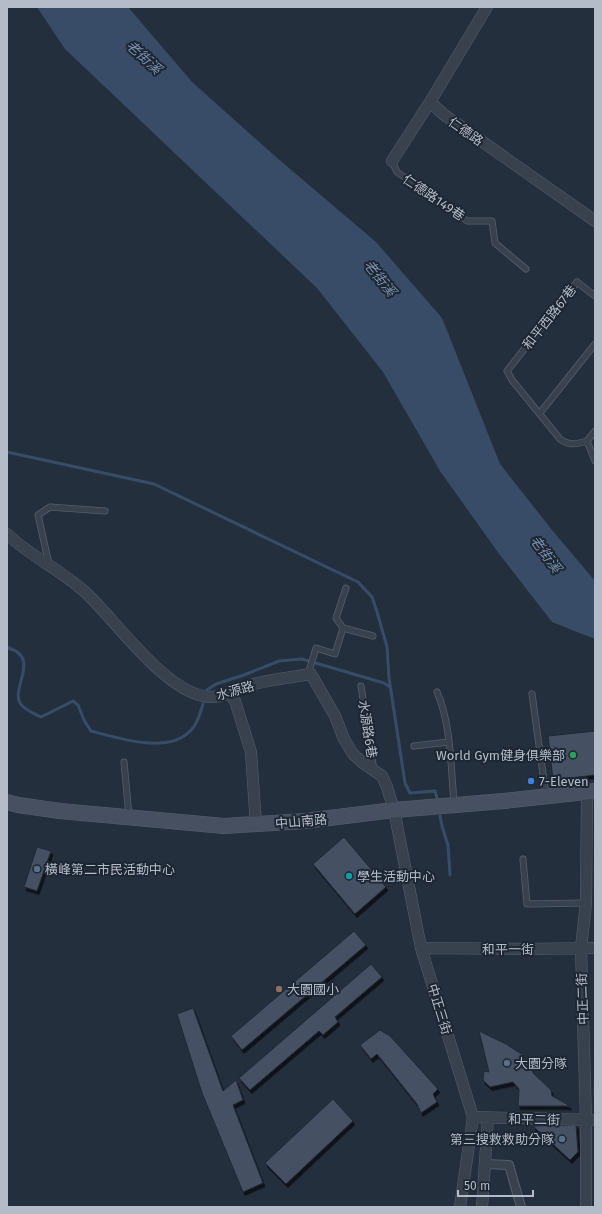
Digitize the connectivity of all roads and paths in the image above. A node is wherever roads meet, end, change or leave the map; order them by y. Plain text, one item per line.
1 (487, 7) edge
2 (430, 102) junction
3 (392, 161) joint
4 (595, 221) edge
5 (526, 269) dead end
6 (595, 296) edge
7 (595, 344) edge
8 (540, 413) junction
9 (595, 431) edge
10 (587, 441) junction
11 (595, 461) edge
12 (105, 511) dead end
13 (7, 534) edge
14 (50, 566) junction
15 (346, 588) dead end
16 (343, 628) junction
17 (373, 636) dead end
18 (309, 671) junction
19 (361, 686) dead end
20 (437, 692) dead end
21 (230, 694) junction
22 (532, 694) dead end
23 (449, 742) junction
24 (414, 746) dead end
25 (124, 762) dead end
26 (374, 771) junction
27 (591, 791) edge
28 (546, 796) junction
29 (7, 802) edge
30 (454, 805) junction
31 (394, 810) junction
32 (129, 818) junction
33 (256, 824) junction
34 (523, 859) dead end
35 (586, 903) junction
36 (421, 948) junction
37 (581, 948) junction
38 (595, 948) edge
39 (473, 1117) junction
40 (488, 1118) junction
41 (591, 1120) edge
42 (485, 1164) junction
43 (460, 1207) edge
44 (482, 1207) edge
45 (521, 1207) edge
46 (586, 1207) edge

1 - 2 street
2 - 3 street
2 - 4 street, 仁德路
3 - 5 lane, 仁德路149巷
6 - 8 lane, 和平西路67巷
7 - 8 lane
8 - 10 lane
9 - 10 lane
10 - 11 lane
12 - 14 lane
13 - 14 street, 水源路
14 - 21 street, 水源路
15 - 16 lane
16 - 17 lane
16 - 18 lane
18 - 21 street, 水源路
18 - 26 street
19 - 26 lane, 水源路6巷
20 - 23 lane
21 - 33 street
22 - 28 lane
23 - 24 lane
23 - 30 lane
25 - 32 lane
26 - 31 street
27 - 28 main road, 中山南路
27 - 35 street, 中正二街
28 - 30 main road, 中山南路
29 - 32 main road, 中山南路
30 - 31 main road, 中山南路
31 - 33 main road, 中山南路
31 - 36 street, 中正三街
32 - 33 main road, 中山南路
34 - 35 lane
35 - 37 street, 中正二街
36 - 37 street, 和平一街
36 - 39 street, 中正三街
37 - 38 street, 和平一街
37 - 41 street, 中正二街
39 - 40 street, 和平二街
39 - 43 street, 中正三街
40 - 41 street, 和平二街
40 - 42 street
41 - 46 street, 中正二街
42 - 44 street
42 - 45 street

